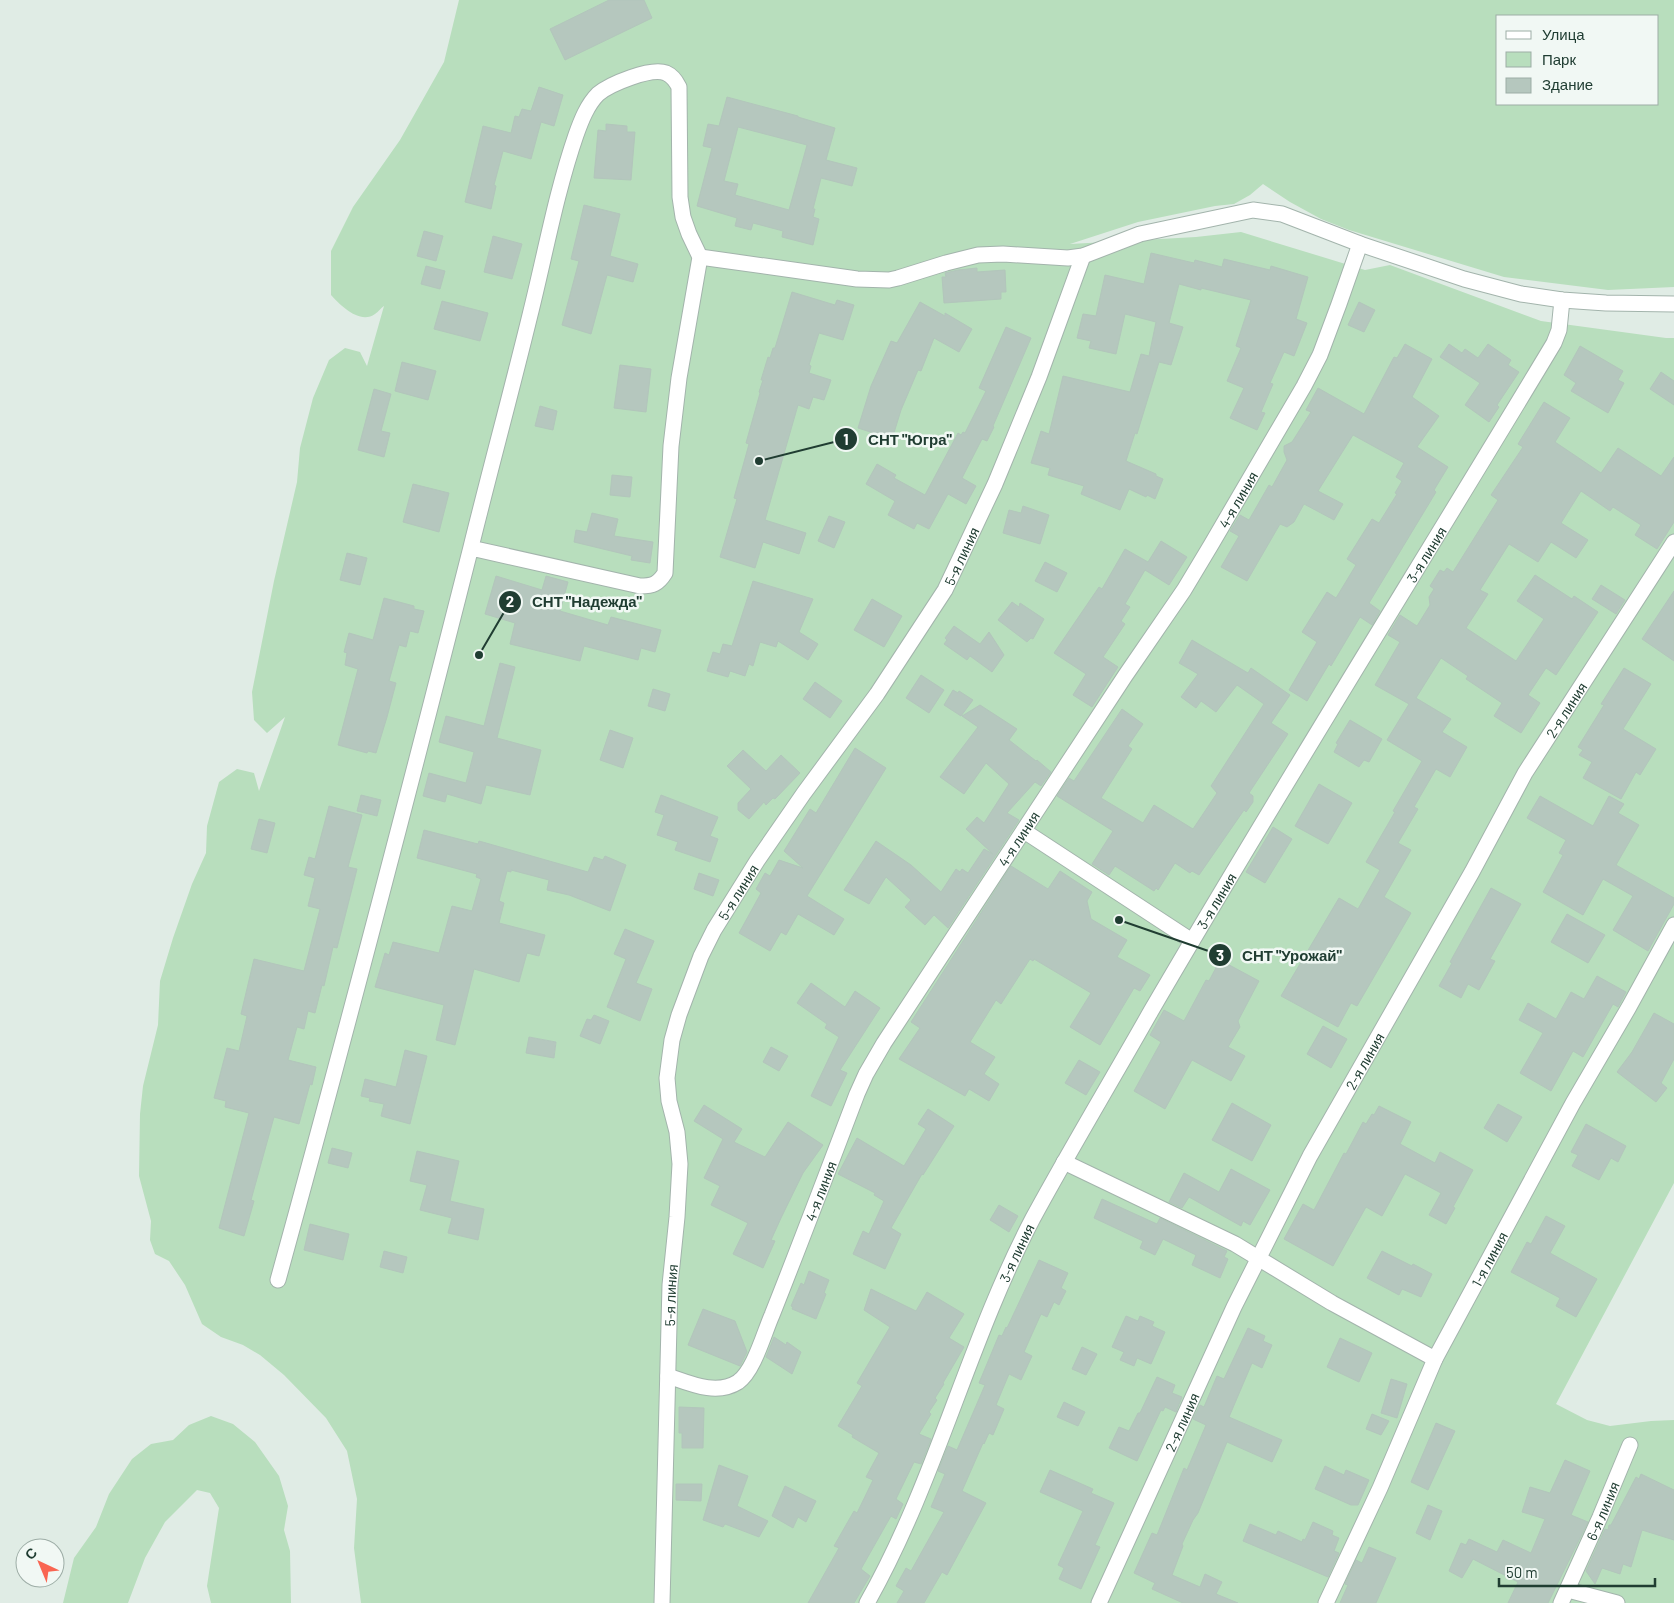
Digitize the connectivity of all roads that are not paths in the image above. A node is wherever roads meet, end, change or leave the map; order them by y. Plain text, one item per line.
1 (1360, 244) junction
2 (1083, 256) junction
3 (700, 257) junction
4 (1562, 300) junction
5 (1674, 304) edge
6 (1674, 542) edge
7 (471, 548) junction
8 (1024, 832) junction
9 (1674, 925) edge
10 (1192, 941) junction
11 (1064, 1162) junction
12 (1258, 1258) junction
13 (278, 1280) dead end
14 (1435, 1360) junction
15 (668, 1376) junction
16 (1630, 1445) dead end
17 (1565, 1596) edge
18 (662, 1603) edge
19 (867, 1603) edge
20 (1100, 1603) edge
21 (1326, 1603) edge
22 (1617, 1603) edge

1 - 2 street
1 - 4 street
1 - 8 street, 4-я линия
2 - 3 street
2 - 15 street, 5-я линия
3 - 7 street
3 - 7 street
4 - 5 street
4 - 10 street, 3-я линия
6 - 12 street, 2-я линия
7 - 13 street
8 - 10 street
8 - 15 street, 4-я линия
9 - 14 street, 1-я линия
10 - 11 street, 3-я линия
11 - 12 street
11 - 19 street, 3-я линия
12 - 14 street
12 - 20 street, 2-я линия
14 - 21 street, 1-я линия
15 - 18 street, 5-я линия
16 - 17 street, 6-я линия
17 - 22 street

